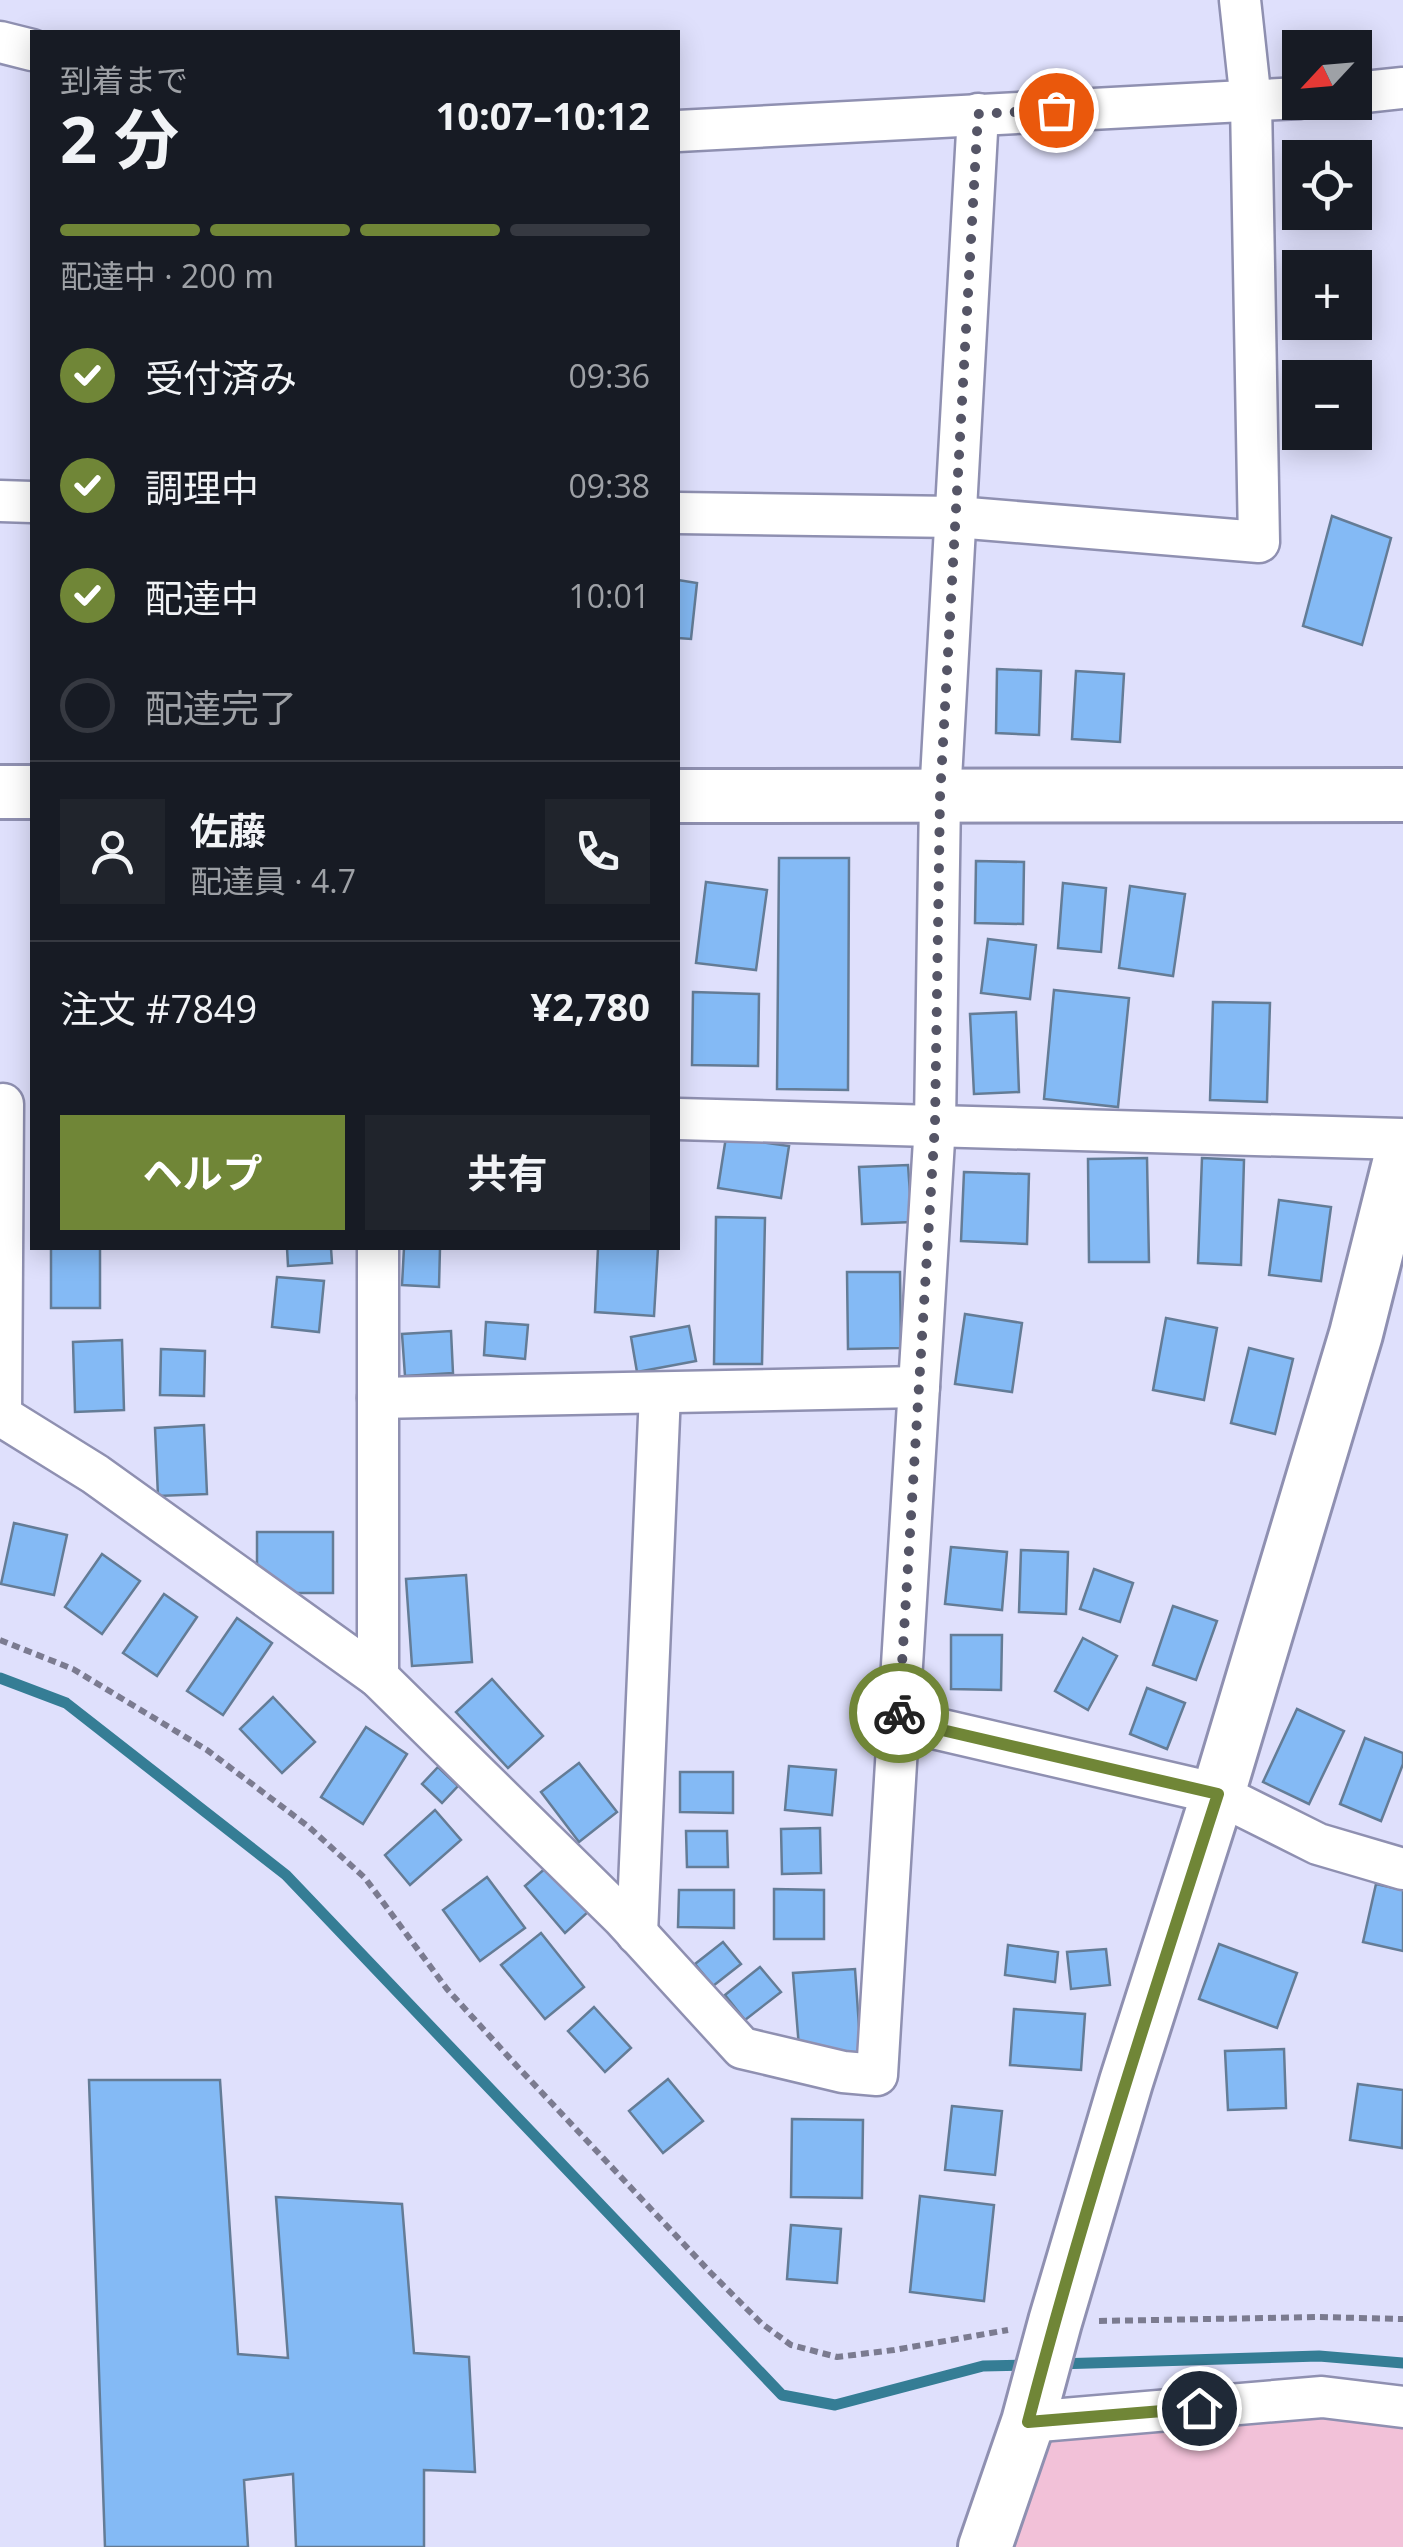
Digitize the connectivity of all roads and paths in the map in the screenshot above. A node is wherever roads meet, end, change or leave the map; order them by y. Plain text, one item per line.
1 (1240, 0) edge
2 (0, 42) edge
3 (30, 50) edge
4 (1403, 88) edge
5 (1372, 91) edge
6 (1282, 100) edge
7 (1252, 102) junction
8 (978, 114) junction
9 (680, 131) edge
10 (0, 501) edge
11 (30, 502) edge
12 (680, 513) edge
13 (956, 517) junction
14 (0, 792) edge
15 (30, 792) edge
16 (1403, 795) edge
17 (680, 796) edge
18 (940, 797) junction
19 (12, 1104) edge
20 (680, 1118) edge
21 (935, 1124) junction
22 (1403, 1143) edge
23 (378, 1250) edge
24 (919, 1387) junction
25 (660, 1393) junction
26 (378, 1398) junction
27 (1, 1415) edge
28 (0, 1640) edge
29 (378, 1677) junction
30 (899, 1720) junction
31 (1218, 1794) junction
32 (1403, 1869) edge
33 (637, 1934) junction
34 (1403, 2319) edge
35 (1055, 2322) junction
36 (1403, 2407) edge
37 (1028, 2422) junction
38 (985, 2547) edge

1 - 7 street
2 - 3 street
4 - 5 street
6 - 7 street
7 - 8 street
7 - 13 street
8 - 9 street
8 - 13 street
10 - 11 street
12 - 13 street
13 - 18 street
14 - 15 street
16 - 18 street
17 - 18 street
18 - 21 street
19 - 27 street
20 - 21 street
21 - 22 street
21 - 24 street
22 - 31 street
23 - 26 street
24 - 25 street
24 - 30 street
25 - 26 street
25 - 33 street
26 - 29 street
27 - 29 street
28 - 35 path
29 - 33 street
30 - 31 street
30 - 33 street
31 - 32 street
31 - 35 street
34 - 35 path
35 - 37 street
36 - 37 street
37 - 38 street

